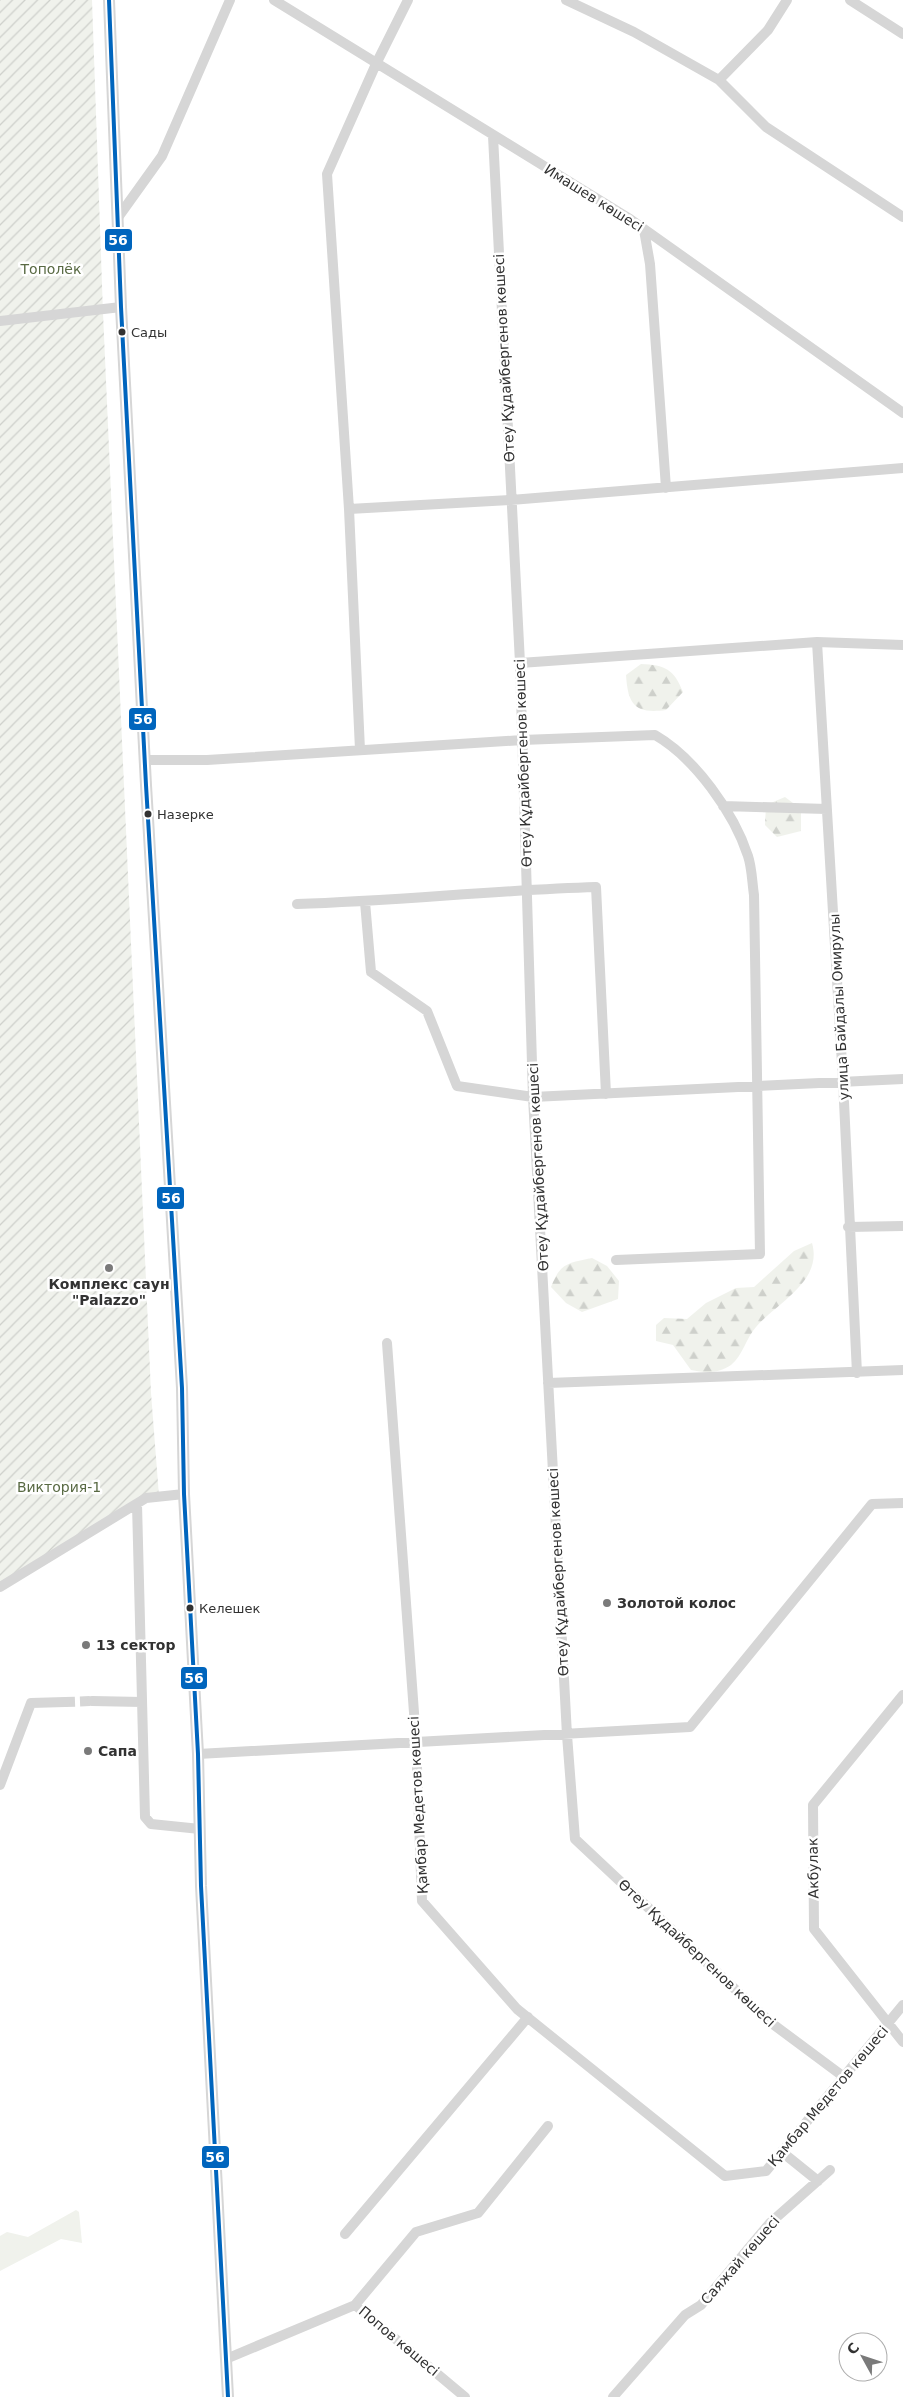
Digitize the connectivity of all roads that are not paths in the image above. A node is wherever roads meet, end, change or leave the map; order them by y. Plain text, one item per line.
1 (109, 0) edge
2 (230, 0) edge
3 (274, 0) edge
4 (408, 0) edge
5 (566, 0) edge
6 (787, 0) edge
7 (850, 0) edge
8 (903, 34) edge
9 (376, 64) junction
10 (719, 80) junction
11 (493, 136) junction
12 (119, 216) junction
13 (903, 217) edge
14 (644, 230) junction
15 (121, 307) junction
16 (0, 321) edge
17 (903, 413) edge
18 (903, 468) edge
19 (666, 488) junction
20 (511, 500) junction
21 (349, 509) junction
22 (817, 642) junction
23 (903, 645) edge
24 (520, 663) junction
25 (522, 740) junction
26 (360, 750) junction
27 (145, 760) junction
28 (723, 806) junction
29 (827, 809) junction
30 (527, 889) junction
31 (365, 902) junction
32 (297, 904) dead end
33 (903, 1079) edge
34 (843, 1081) junction
35 (756, 1087) junction
36 (606, 1094) junction
37 (533, 1097) junction
38 (903, 1226) edge
39 (848, 1227) junction
40 (616, 1260) dead end
41 (387, 1343) dead end
42 (903, 1370) edge
43 (857, 1373) junction
44 (548, 1383) junction
45 (184, 1494) junction
46 (903, 1503) edge
47 (137, 1504) junction
48 (0, 1587) edge
49 (903, 1695) edge
50 (66, 1702) tunnel mouth
51 (92, 1702) tunnel mouth
52 (142, 1702) junction
53 (567, 1735) junction
54 (416, 1740) junction
55 (198, 1754) junction
56 (0, 1785) edge
57 (200, 1829) junction
58 (903, 2005) edge
59 (528, 2017) junction
60 (888, 2023) junction
61 (903, 2042) edge
62 (844, 2077) junction
63 (548, 2126) dead end
64 (782, 2152) junction
65 (830, 2170) dead end
66 (818, 2181) junction
67 (344, 2234) dead end
68 (355, 2305) junction
69 (226, 2359) junction
70 (228, 2397) edge
71 (465, 2397) edge
72 (613, 2397) edge

1 - 12 street
2 - 12 street
3 - 9 street, Имашев көшесі
4 - 9 street
5 - 10 street
6 - 10 street
7 - 8 street
9 - 11 street, Имашев көшесі
9 - 21 street
10 - 13 street
11 - 14 street, Имашев көшесі
11 - 20 street, Өтеу Құдайбергенов көшесі
12 - 15 street
14 - 17 street, Имашев көшесі
14 - 19 street
15 - 16 street
15 - 27 street
18 - 19 street
19 - 20 street
20 - 21 street
20 - 24 street, Өтеу Құдайбергенов көшесі
21 - 26 street
22 - 23 street
22 - 24 street
22 - 29 street, улица Байдалы Омирулы
24 - 25 street, Өтеу Құдайбергенов көшесі
25 - 26 street
25 - 28 street
25 - 30 street, Өтеу Құдайбергенов көшесі
26 - 27 street
27 - 45 street
28 - 29 street
28 - 35 street
29 - 34 street, улица Байдалы Омирулы
30 - 31 street
30 - 36 street
30 - 37 street, Өтеу Құдайбергенов көшесі
31 - 32 street
31 - 37 street
33 - 34 street
34 - 35 street
34 - 39 street, улица Байдалы Омирулы
35 - 36 street
35 - 40 street
36 - 37 street
37 - 44 street, Өтеу Құдайбергенов көшесі
38 - 39 street
39 - 43 street, улица Байдалы Омирулы
41 - 54 street, Қамбар Медетов көшесі
42 - 43 street
43 - 44 street
44 - 53 street, Өтеу Құдайбергенов көшесі
45 - 47 street
45 - 55 street
46 - 53 street
47 - 48 street
47 - 52 street
49 - 60 street, Акбулак
50 - 56 street
51 - 52 street
52 - 57 street
53 - 54 street
53 - 62 street, Өтеу Құдайбергенов көшесі
54 - 55 street
54 - 59 street, Қамбар Медетов көшесі
55 - 57 street
57 - 69 street
58 - 60 street, Қамбар Медетов көшесі
59 - 64 street, Қамбар Медетов көшесі
59 - 67 street
60 - 61 street, Акбулак
60 - 62 street, Қамбар Медетов көшесі
62 - 64 street, Қамбар Медетов көшесі
63 - 68 street
64 - 66 street
65 - 66 street, Саяжай көшесі
66 - 72 street, Саяжай көшесі
68 - 69 street
68 - 71 street, Попов көшесі
69 - 70 street

